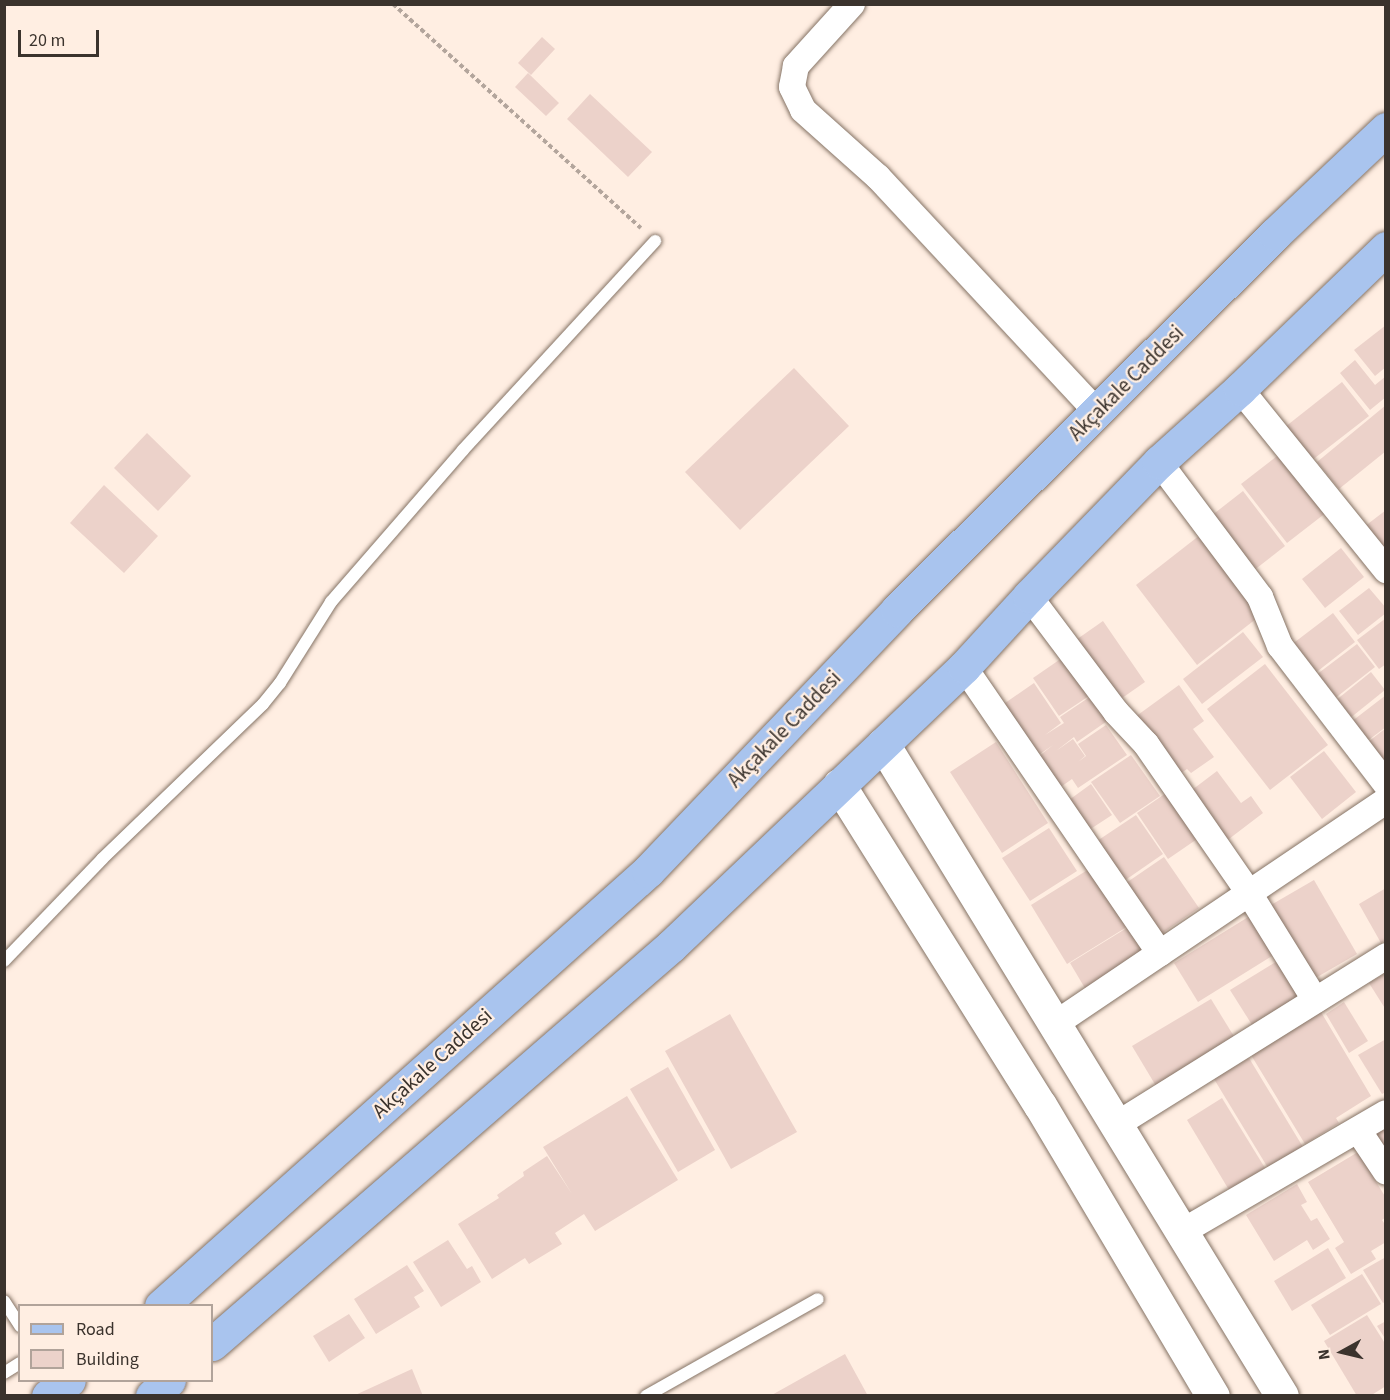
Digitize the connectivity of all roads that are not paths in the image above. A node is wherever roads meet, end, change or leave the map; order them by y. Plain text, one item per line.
1 (852, 4) edge
2 (1386, 129) edge
3 (655, 241) road end
4 (1382, 260) edge
5 (1240, 389) junction
6 (1097, 412) junction
7 (1160, 462) junction
8 (1386, 570) edge
9 (1029, 596) junction
10 (964, 667) junction
11 (883, 744) junction
12 (839, 785) junction
13 (1384, 801) edge
14 (1250, 893) junction
15 (1160, 953) junction
16 (1386, 956) edge
17 (4, 961) edge
18 (1315, 1000) junction
19 (1055, 1024) junction
20 (1386, 1113) edge
21 (1116, 1125) junction
22 (1358, 1130) junction
23 (1386, 1172) edge
24 (1180, 1233) junction
25 (818, 1299) dead end
26 (4, 1301) edge
27 (162, 1304) edge
28 (18, 1323) edge
29 (213, 1343) edge
30 (18, 1364) edge
31 (4, 1373) edge
32 (167, 1382) edge
33 (152, 1395) edge
34 (646, 1395) edge
35 (1213, 1395) edge
36 (1282, 1395) edge

1 - 6 street
2 - 6 main road, Akçakale Caddesi
3 - 17 lane
4 - 5 main road
5 - 7 main road
5 - 8 street
6 - 27 main road, Akçakale Caddesi
7 - 9 main road
7 - 13 street
9 - 10 main road
9 - 14 street
10 - 11 main road
10 - 15 street
11 - 12 main road
11 - 19 main road
12 - 29 main road
12 - 35 main road
13 - 14 street
14 - 15 street
14 - 18 street
15 - 19 street
16 - 18 street
18 - 21 street
19 - 21 main road
20 - 22 street
21 - 24 main road
22 - 23 street
22 - 24 street
24 - 36 main road
25 - 34 lane
26 - 28 lane
30 - 31 lane
32 - 33 main road

